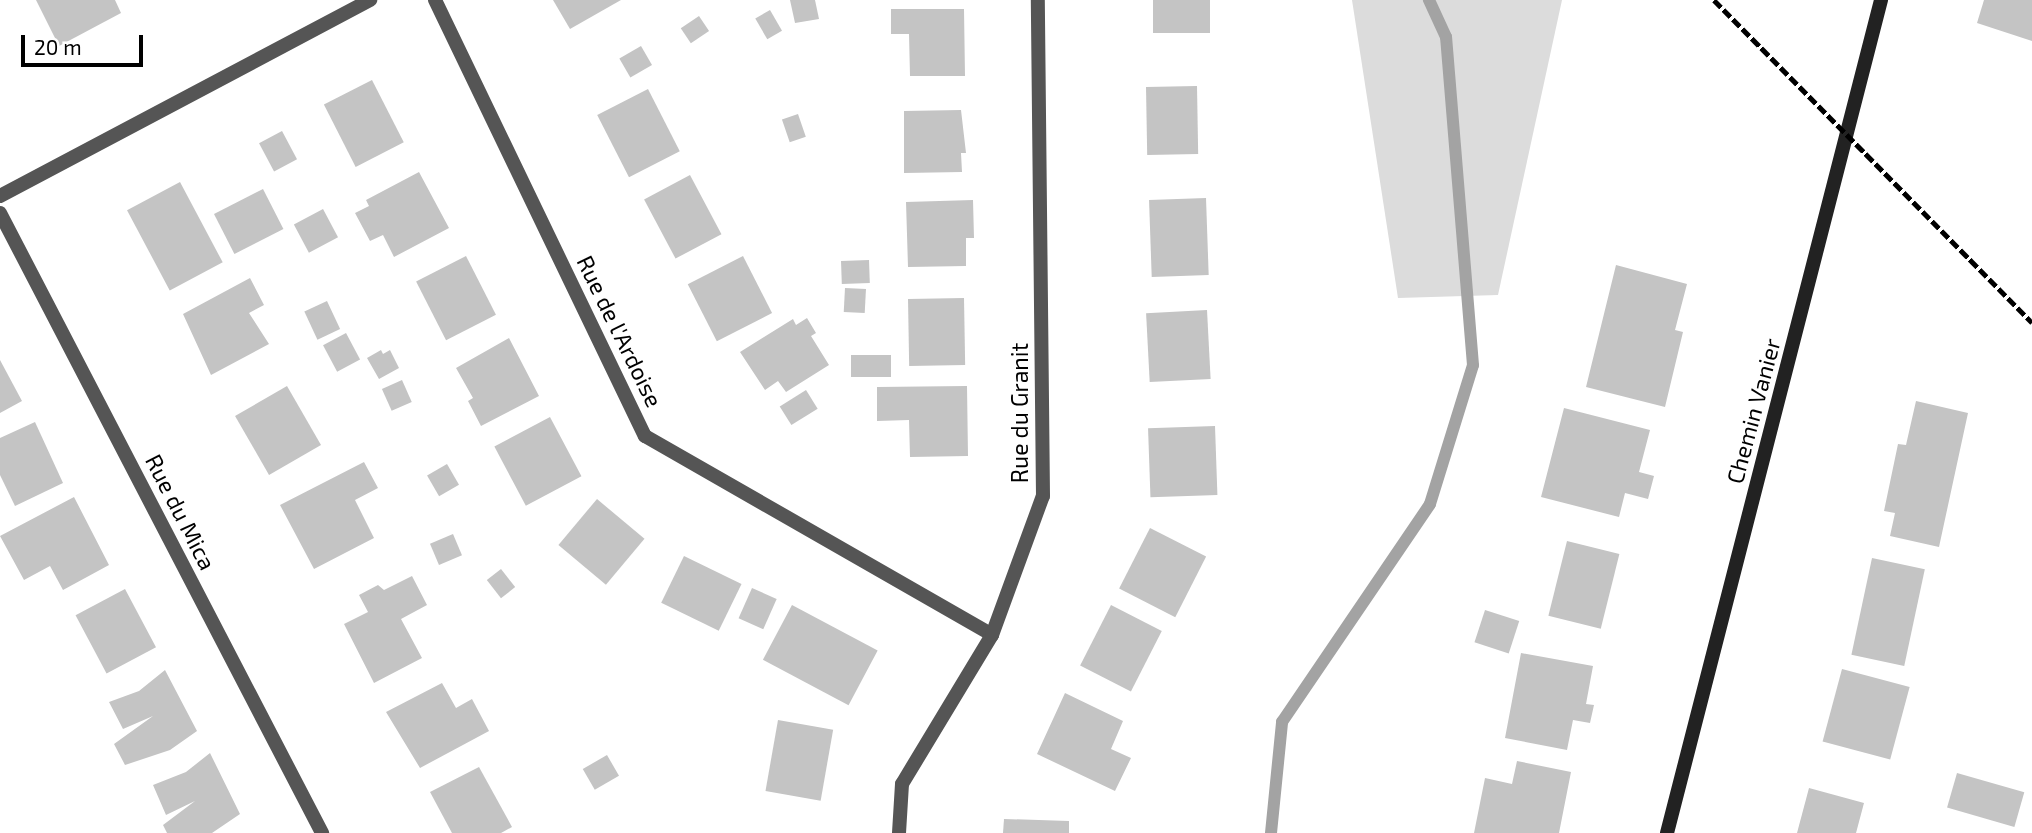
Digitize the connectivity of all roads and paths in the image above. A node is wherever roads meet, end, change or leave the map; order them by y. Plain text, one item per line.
1 (370, 0) edge
2 (435, 0) edge
3 (1038, 0) edge
4 (1881, 0) edge
5 (0, 196) edge
6 (0, 213) edge
7 (992, 635) junction
8 (322, 833) edge
9 (900, 833) edge
10 (1667, 833) edge

1 - 5 street
2 - 7 street, Rue de l'Ardoise
3 - 7 street, Rue du Granit
4 - 10 street, Chemin Vanier
6 - 8 street, Rue du Mica
7 - 9 street, Rue du Granit

